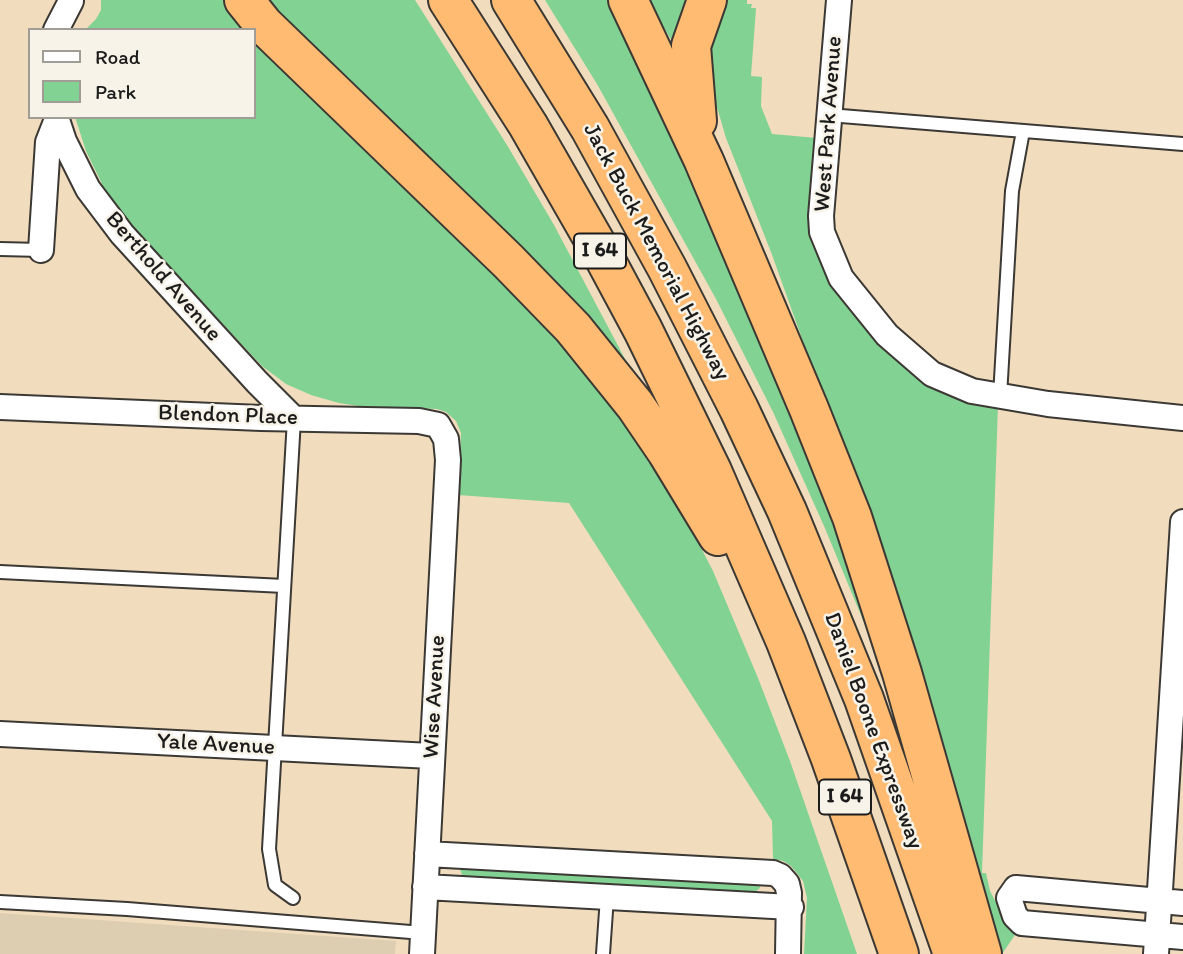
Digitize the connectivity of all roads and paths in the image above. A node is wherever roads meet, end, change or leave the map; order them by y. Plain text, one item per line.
1 (244, 0) edge
2 (448, 0) edge
3 (511, 0) edge
4 (628, 0) edge
5 (707, 0) edge
6 (839, 0) edge
7 (70, 1) edge
8 (57, 28) edge
9 (829, 115) junction
10 (56, 119) edge
11 (56, 119) edge
12 (1023, 131) junction
13 (1183, 144) edge
14 (704, 161) junction
15 (0, 249) edge
16 (41, 250) joint
17 (1000, 396) junction
18 (0, 407) edge
19 (1183, 418) edge
20 (294, 419) junction
21 (446, 439) joint
22 (787, 511) joint
23 (1183, 522) edge
24 (0, 572) edge
25 (284, 586) junction
26 (786, 642) junction
27 (0, 734) edge
28 (276, 748) junction
29 (431, 756) junction
30 (427, 854) junction
31 (425, 887) junction
32 (607, 897) junction
33 (293, 898) dead end
34 (0, 902) edge
35 (1171, 902) edge
36 (791, 907) junction
37 (1183, 937) edge
38 (423, 943) edge
39 (1156, 944) edge
40 (603, 954) edge
41 (788, 954) edge
42 (899, 954) edge
43 (953, 954) edge
44 (982, 954) edge

1 - 26 highway
2 - 26 highway, I 64
3 - 22 highway, Jack Buck Memorial Highway / I 64
4 - 14 highway
5 - 14 highway
6 - 9 street, West Park Avenue
7 - 8 street
9 - 12 lane
9 - 17 street, West Park Avenue
10 - 16 street, Berthold Avenue
11 - 20 street, Berthold Avenue
12 - 13 lane
12 - 17 lane
14 - 44 highway
15 - 16 lane
17 - 19 street, West Park Avenue
18 - 20 street, Blendon Place
20 - 21 street, Blendon Place
20 - 25 lane
21 - 29 street, Wise Avenue
22 - 43 highway, Daniel Boone Expressway / I 64
23 - 35 street
24 - 25 lane
25 - 28 lane
26 - 42 highway, I 64
27 - 28 street, Yale Avenue
28 - 29 street, Yale Avenue
28 - 33 lane
29 - 30 street, Wise Avenue
30 - 31 street, Wise Avenue
30 - 36 street
31 - 32 street
31 - 38 street, Wise Avenue
32 - 36 street
32 - 40 lane
34 - 38 lane
35 - 39 street
35 - 39 street
36 - 41 street
37 - 39 street

